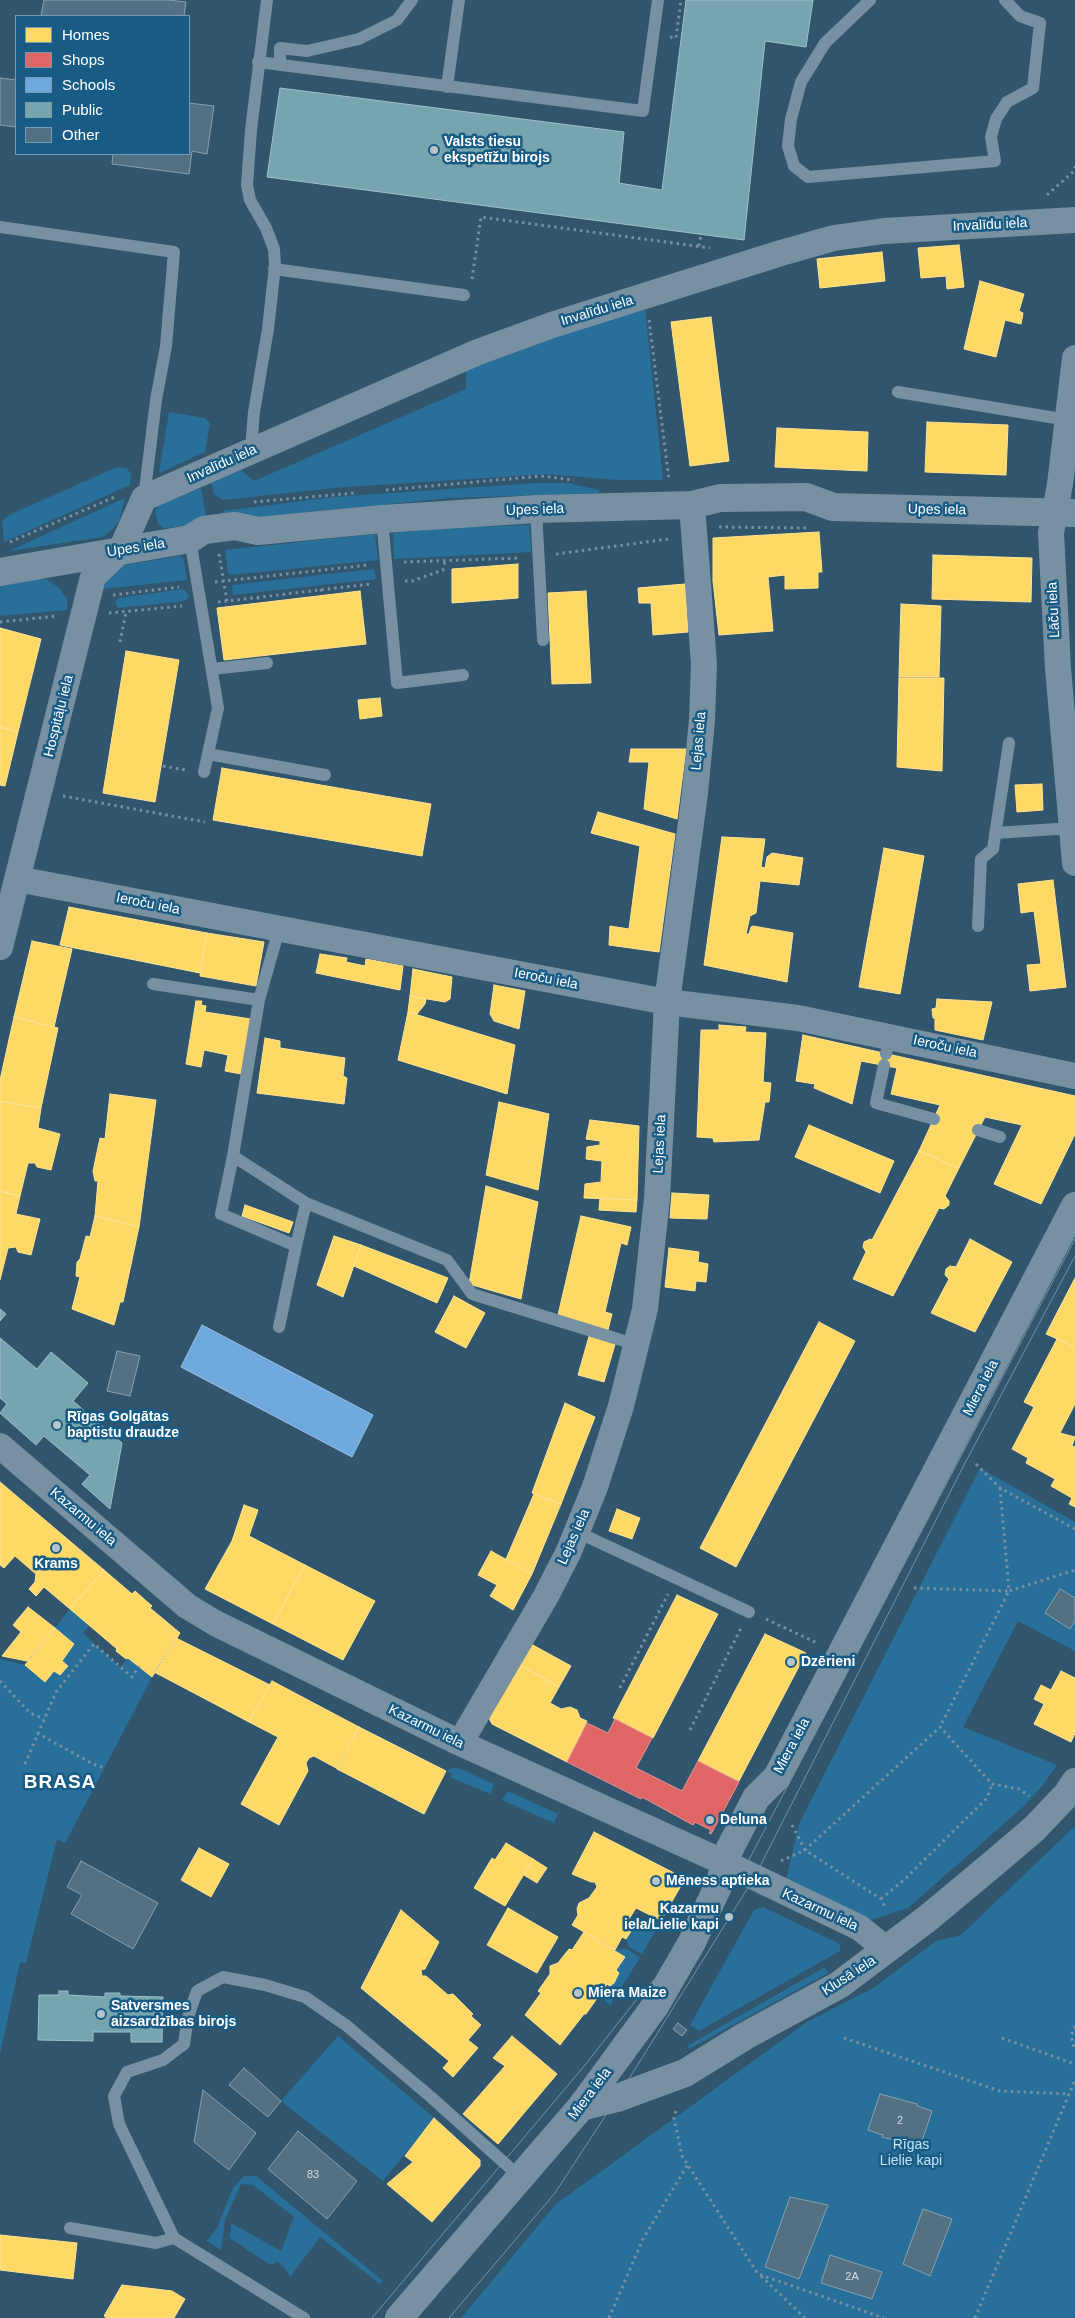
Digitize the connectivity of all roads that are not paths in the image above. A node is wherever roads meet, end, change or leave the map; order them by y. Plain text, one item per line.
1 (267, 0) edge
2 (412, 0) edge
3 (458, 0) edge
4 (658, 0) edge
5 (870, 0) edge
6 (1004, 0) edge
7 (258, 62) junction
8 (280, 65) junction
9 (446, 87) junction
10 (1075, 220) edge
11 (0, 227) edge
12 (274, 269) junction
13 (464, 295) road end
14 (1075, 358) edge
15 (898, 392) dead end
16 (1068, 420) junction
17 (253, 450) junction
18 (144, 498) junction
19 (692, 505) junction
20 (536, 509) junction
21 (1064, 512) edge
22 (382, 519) junction
23 (190, 539) junction
24 (121, 550) junction
25 (0, 572) edge
26 (543, 640) dead end
27 (267, 664) dead end
28 (212, 669) junction
29 (463, 675) dead end
30 (1009, 742) dead end
31 (208, 754) junction
32 (204, 772) dead end
33 (325, 775) dead end
34 (1072, 828) junction
35 (995, 833) junction
36 (1075, 863) edge
37 (17, 879) junction
38 (978, 926) dead end
39 (279, 929) junction
40 (0, 947) edge
41 (153, 984) dead end
42 (259, 1000) junction
43 (667, 1002) junction
44 (887, 1052) junction
45 (1075, 1076) edge
46 (934, 1119) dead end
47 (978, 1130) dead end
48 (1000, 1137) dead end
49 (233, 1156) junction
50 (306, 1203) junction
51 (1075, 1206) edge
52 (296, 1246) junction
53 (279, 1327) dead end
54 (637, 1345) junction
55 (0, 1446) edge
56 (576, 1532) junction
57 (749, 1612) road end
58 (460, 1743) junction
59 (1075, 1782) edge
60 (725, 1863) junction
61 (887, 1950) junction
62 (582, 2107) junction
63 (520, 2177) junction
64 (70, 2228) dead end
65 (174, 2238) junction
66 (304, 2318) edge
67 (399, 2318) edge

1 - 7 lane
2 - 8 lane
3 - 9 lane
4 - 9 lane
5 - 6 lane
7 - 8 lane
7 - 12 lane
8 - 9 lane
10 - 17 street, Invalīdu iela
11 - 18 lane
12 - 13 lane
12 - 17 lane
14 - 16 street, Lāču iela
15 - 16 lane
16 - 21 street, Lāču iela
17 - 18 street, Invalīdu iela
18 - 24 street, Hospitāļu iela
19 - 20 street, Upes iela
19 - 21 street, Upes iela
19 - 43 street, Lejas iela
20 - 22 street, Upes iela
20 - 26 lane
21 - 34 street, Lāču iela
22 - 23 street, Upes iela
22 - 29 lane
23 - 24 street, Upes iela
23 - 28 lane
24 - 25 street, Upes iela
24 - 37 street, Hospitāļu iela
27 - 28 lane
28 - 31 lane
30 - 35 lane
31 - 32 lane
31 - 33 lane
34 - 35 lane
34 - 36 street, Lāču iela
35 - 38 lane
37 - 39 street, Ieroču iela
37 - 40 street, Hospitāļu iela
39 - 42 lane
39 - 43 street, Ieroču iela
41 - 42 lane
42 - 49 lane
43 - 44 street, Ieroču iela
43 - 54 street, Lejas iela
44 - 45 street, Ieroču iela
44 - 46 lane
47 - 48 lane
49 - 50 lane
49 - 52 lane
50 - 52 lane
50 - 54 lane
51 - 60 street, Miera iela
52 - 53 lane
54 - 56 street, Lejas iela
55 - 58 street, Kazarmu iela
56 - 57 lane
56 - 58 street, Lejas iela
58 - 60 street, Kazarmu iela
59 - 61 street, Klusā iela
60 - 61 street, Kazarmu iela
60 - 62 street, Miera iela
61 - 62 street, Klusā iela
62 - 63 street, Miera iela
63 - 65 lane
63 - 67 street, Miera iela
64 - 65 lane
65 - 66 lane

